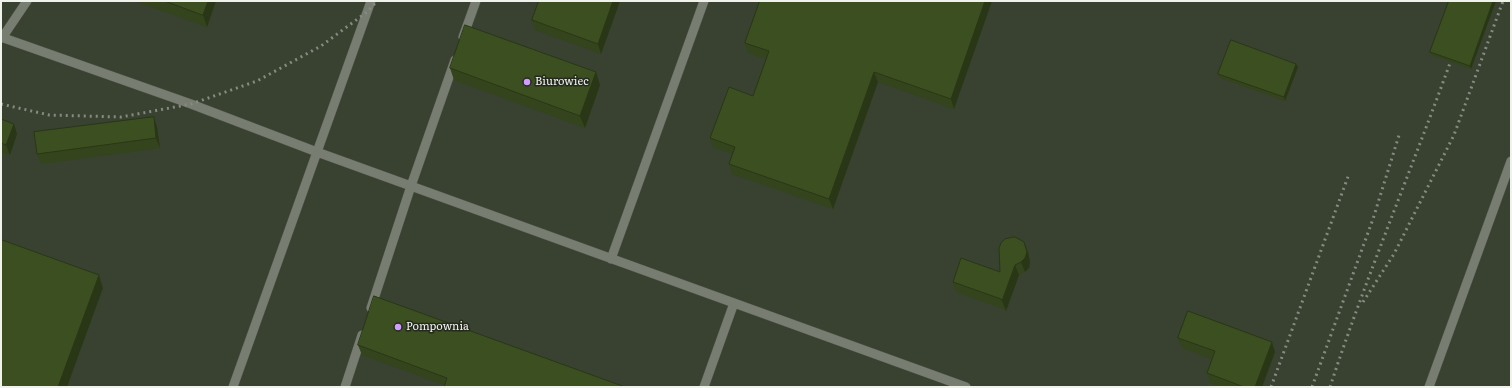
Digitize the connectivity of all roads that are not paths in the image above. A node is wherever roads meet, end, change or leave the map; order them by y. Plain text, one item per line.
1 (27, 1) edge
2 (371, 1) edge
3 (476, 1) edge
4 (704, 1) edge
5 (2, 38) edge
6 (317, 152) junction
7 (1511, 161) edge
8 (411, 186) junction
9 (611, 258) junction
10 (734, 303) junction
11 (233, 387) edge
12 (345, 387) edge
13 (704, 387) edge
14 (966, 387) edge
15 (1429, 387) edge

1 - 5 lane
2 - 6 lane
3 - 8 lane
4 - 9 lane
5 - 6 lane
6 - 8 lane
6 - 11 lane
7 - 15 lane
8 - 9 lane
8 - 12 lane
9 - 10 lane
10 - 13 lane
10 - 14 lane

